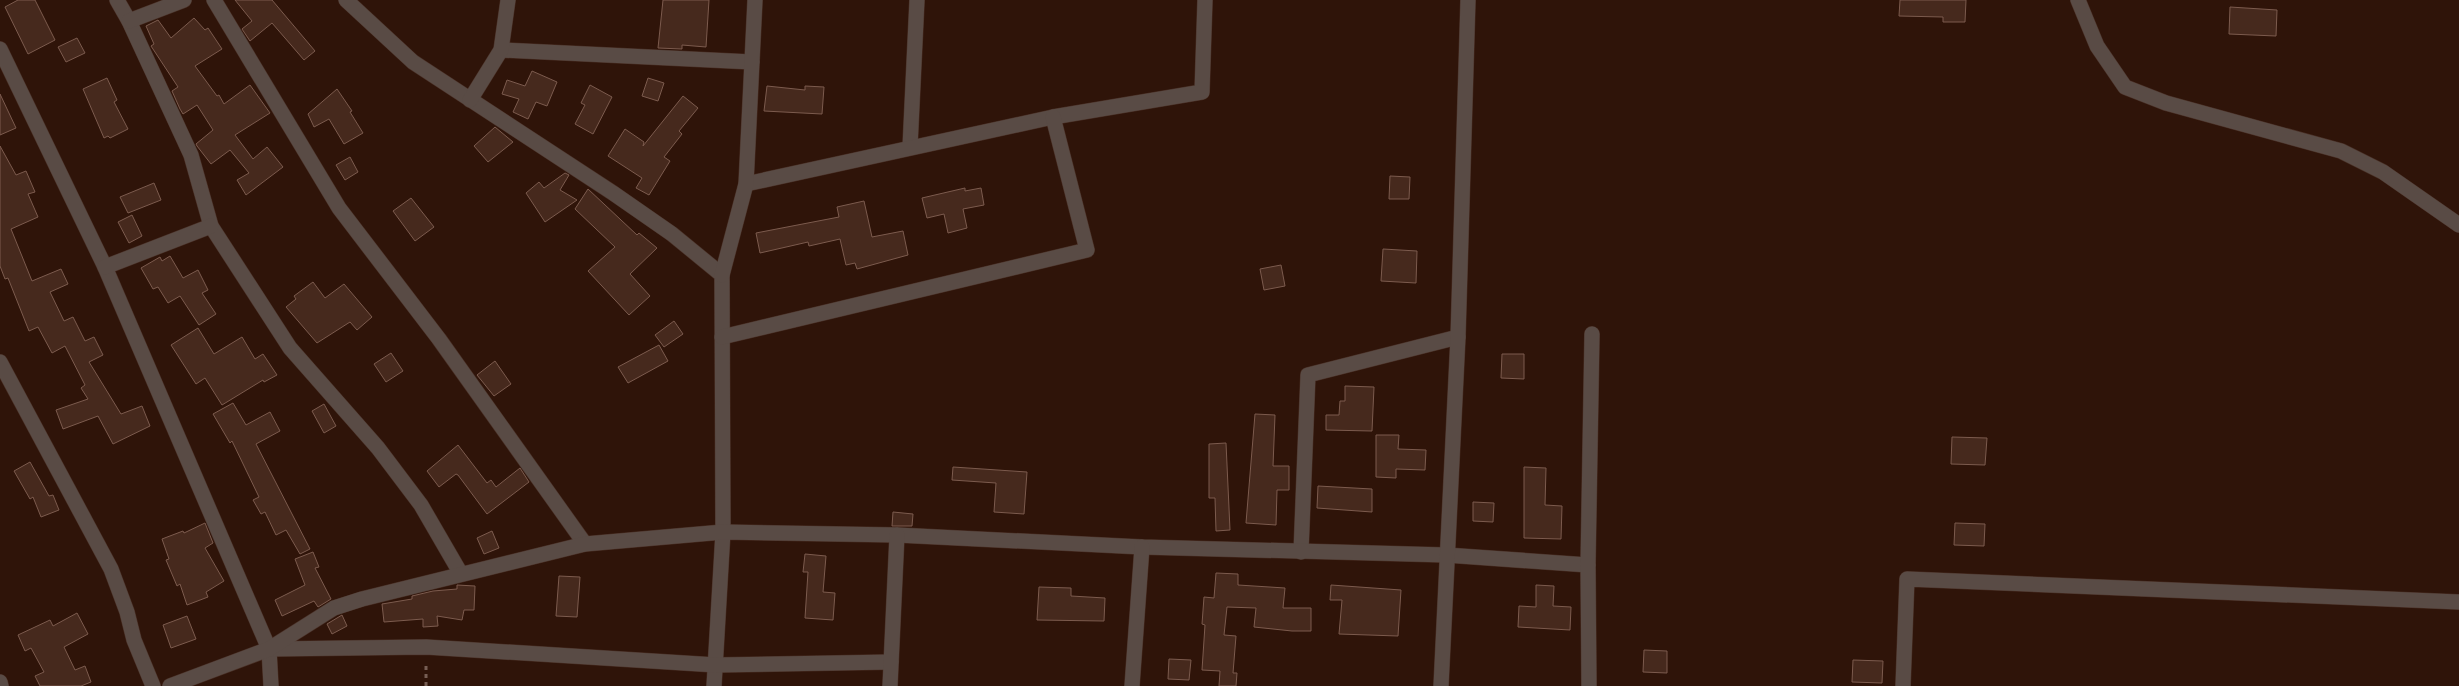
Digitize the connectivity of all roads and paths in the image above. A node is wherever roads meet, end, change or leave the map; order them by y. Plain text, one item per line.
1 (117, 0) edge
2 (184, 0) edge
3 (214, 0) edge
4 (346, 0) edge
5 (508, 0) edge
6 (755, 0) edge
7 (917, 0) edge
8 (1205, 0) edge
9 (1468, 0) edge
10 (2078, 0) edge
11 (130, 21) junction
12 (0, 49) edge
13 (501, 50) junction
14 (752, 62) junction
15 (470, 100) junction
16 (1053, 117) junction
17 (910, 147) junction
18 (746, 184) junction
19 (2459, 225) edge
20 (211, 226) junction
21 (105, 267) junction
22 (722, 276) junction
23 (1592, 334) dead end
24 (722, 337) junction
25 (1458, 337) junction
26 (0, 362) edge
27 (724, 532) junction
28 (897, 535) junction
29 (585, 544) junction
30 (1142, 547) junction
31 (1300, 552) junction
32 (1446, 555) junction
33 (1588, 565) junction
34 (461, 574) junction
35 (2459, 602) edge
36 (426, 647) junction
37 (269, 649) junction
38 (891, 662) junction
39 (716, 665) junction
40 (0, 682) edge
41 (1, 686) edge
42 (153, 686) edge
43 (170, 686) edge
44 (271, 686) edge
45 (426, 686) edge
46 (714, 686) edge
47 (890, 686) edge
48 (1132, 686) edge
49 (1441, 686) edge
50 (1589, 686) edge
51 (1903, 686) edge

1 - 11 street
2 - 11 street
3 - 29 street
4 - 15 street
5 - 13 street
6 - 14 street
7 - 17 street
8 - 16 street
9 - 25 street
10 - 19 street
11 - 20 street
12 - 21 street
13 - 14 street
13 - 15 street
14 - 18 street
15 - 22 street
16 - 17 street
16 - 24 street
17 - 18 street
18 - 22 street
20 - 21 street
20 - 34 street
21 - 37 street
22 - 24 street
23 - 33 street
24 - 27 street
25 - 31 street
25 - 32 street
26 - 42 street
27 - 28 street
27 - 29 street
27 - 39 street
28 - 30 street
28 - 38 street
29 - 34 street
30 - 31 street
30 - 48 street
31 - 32 street
32 - 33 street
32 - 49 street
33 - 50 street
34 - 37 street
35 - 51 street
36 - 37 street
36 - 39 street
36 - 45 path
37 - 43 street
37 - 44 street
38 - 39 street
38 - 47 street
39 - 46 street
40 - 41 street

